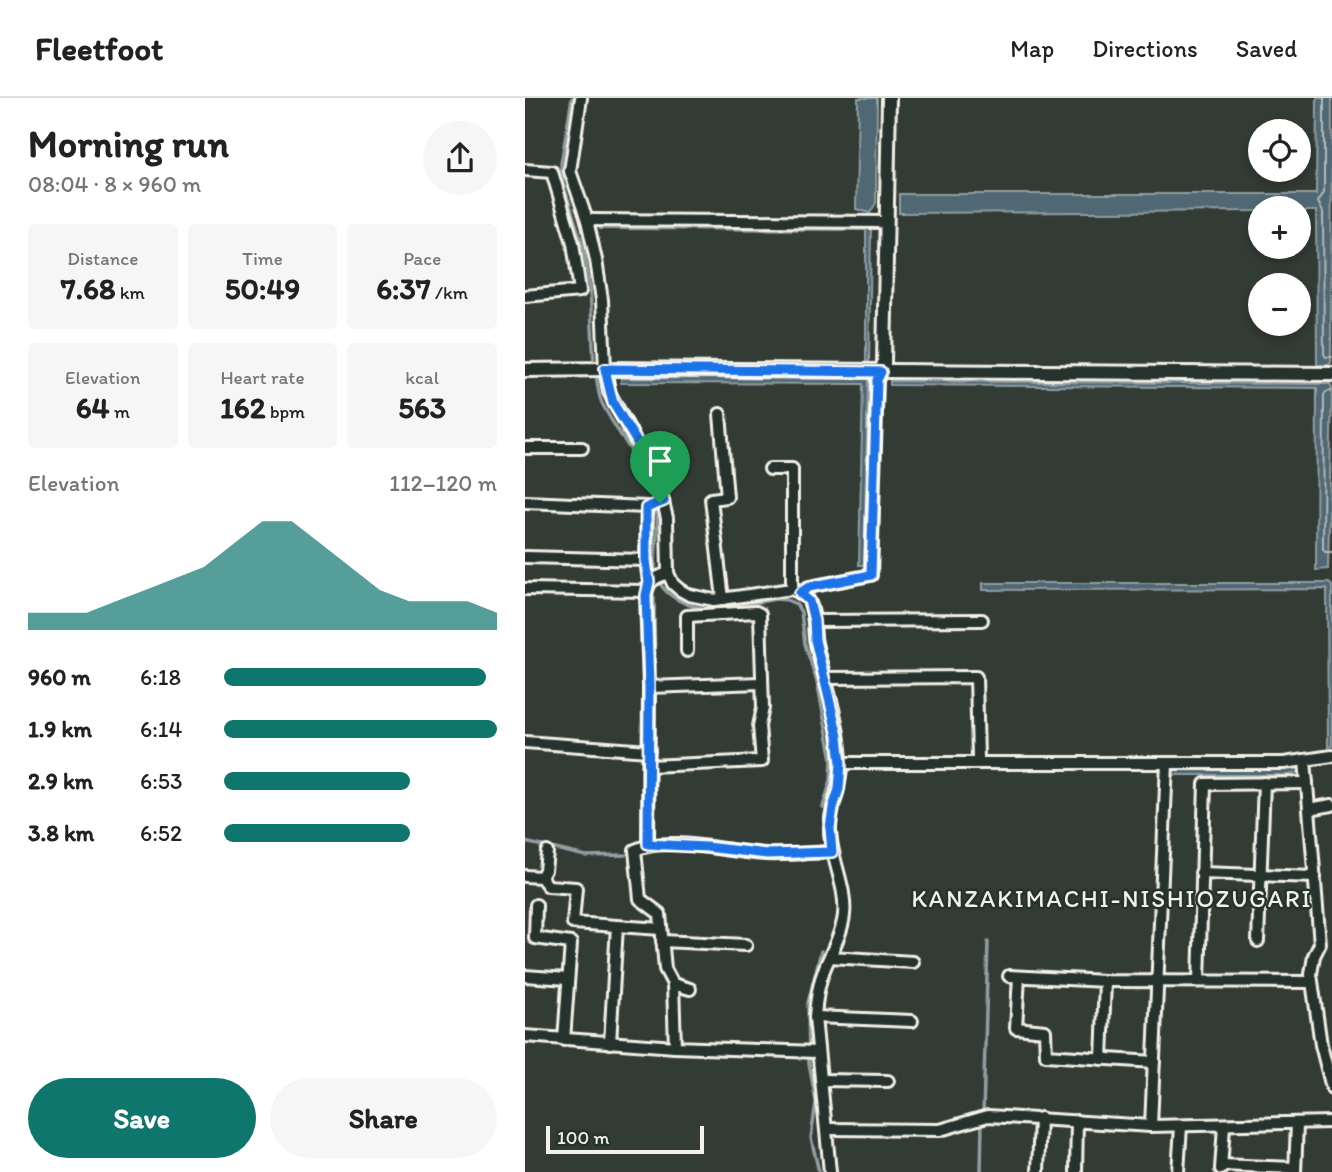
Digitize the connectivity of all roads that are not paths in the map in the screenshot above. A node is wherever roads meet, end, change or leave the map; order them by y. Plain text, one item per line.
1 (582, 98) edge
2 (889, 98) edge
3 (525, 170) edge
4 (587, 220) junction
5 (887, 222) junction
6 (525, 296) edge
7 (603, 369) junction
8 (525, 370) edge
9 (881, 372) junction
10 (1332, 374) edge
11 (720, 414) dead end
12 (525, 448) edge
13 (582, 448) dead end
14 (770, 469) dead end
15 (525, 502) edge
16 (656, 505) junction
17 (525, 556) edge
18 (646, 560) junction
19 (656, 580) junction
20 (525, 589) edge
21 (796, 591) junction
22 (716, 606) junction
23 (982, 620) dead end
24 (814, 621) junction
25 (687, 652) dead end
26 (825, 678) junction
27 (761, 683) junction
28 (649, 687) junction
29 (525, 742) edge
30 (649, 751) junction
31 (1332, 756) edge
32 (978, 758) dead end
33 (1305, 760) junction
34 (841, 763) junction
35 (1167, 763) junction
36 (649, 766) junction
37 (1264, 783) junction
38 (1307, 783) junction
39 (1332, 805) edge
40 (1309, 809) junction
41 (648, 844) junction
42 (547, 852) dead end
43 (832, 852) junction
44 (1201, 873) junction
45 (1261, 875) junction
46 (525, 876) edge
47 (541, 877) junction
48 (1315, 877) junction
49 (536, 905) dead end
50 (617, 926) junction
51 (662, 935) junction
52 (1258, 941) dead end
53 (747, 946) dead end
54 (830, 957) junction
55 (913, 962) dead end
56 (525, 976) edge
57 (568, 979) junction
58 (1105, 981) junction
59 (1158, 981) junction
60 (1199, 982) junction
61 (1312, 982) junction
62 (673, 984) junction
63 (690, 989) dead end
64 (815, 1017) junction
65 (912, 1021) dead end
66 (525, 1036) edge
67 (564, 1040) junction
68 (610, 1043) junction
69 (675, 1047) junction
70 (818, 1052) junction
71 (1102, 1059) junction
72 (1154, 1062) junction
73 (823, 1080) junction
74 (888, 1081) dead end
75 (1332, 1088) edge
76 (1040, 1118) junction
77 (1077, 1121) junction
78 (1332, 1122) edge
79 (1297, 1124) junction
80 (1151, 1126) junction
81 (1181, 1126) junction
82 (1224, 1126) junction
83 (828, 1129) junction
84 (1221, 1169) edge
85 (1295, 1170) edge
86 (830, 1172) edge
87 (1038, 1172) edge
88 (1076, 1172) edge
89 (1178, 1172) edge

1 - 4 street
2 - 5 street
3 - 6 street
4 - 5 street
4 - 7 street
5 - 9 street
7 - 8 street
7 - 9 street
7 - 16 street
9 - 10 street
9 - 21 street
11 - 22 street
12 - 13 street
14 - 21 street
15 - 16 street
16 - 18 street
16 - 19 street
17 - 18 street
18 - 19 street
19 - 20 street
19 - 22 street
19 - 28 street
21 - 22 street
21 - 24 street
22 - 25 street
22 - 27 street
23 - 24 street
24 - 26 street
26 - 32 street
26 - 34 street
27 - 28 street
27 - 36 street
28 - 30 street
29 - 30 street
30 - 36 street
31 - 33 street
33 - 35 street
33 - 38 street
34 - 35 street
34 - 43 street
35 - 59 street
36 - 41 street
37 - 38 street
37 - 44 street
37 - 45 street
38 - 40 street
39 - 40 street
40 - 48 street
41 - 43 street
41 - 51 street
42 - 47 street
43 - 54 street
44 - 45 street
44 - 60 street
45 - 48 street
45 - 52 street
46 - 47 street
47 - 50 street
48 - 61 street
49 - 57 street
50 - 51 street
50 - 68 street
51 - 53 street
51 - 62 street
54 - 55 street
54 - 64 street
56 - 57 street
57 - 67 street
58 - 59 street
58 - 71 street
58 - 71 street
59 - 60 street
59 - 72 street
60 - 61 street
61 - 75 street
62 - 63 street
62 - 69 street
64 - 65 street
64 - 70 street
66 - 67 street
67 - 68 street
68 - 69 street
69 - 70 street
70 - 73 street
71 - 72 street
72 - 80 street
73 - 74 street
73 - 83 street
76 - 77 street
76 - 83 street
76 - 87 street
77 - 80 street
77 - 88 street
78 - 79 street
79 - 82 street
79 - 85 street
80 - 81 street
81 - 82 street
81 - 89 street
82 - 84 street
83 - 86 street
84 - 85 street

